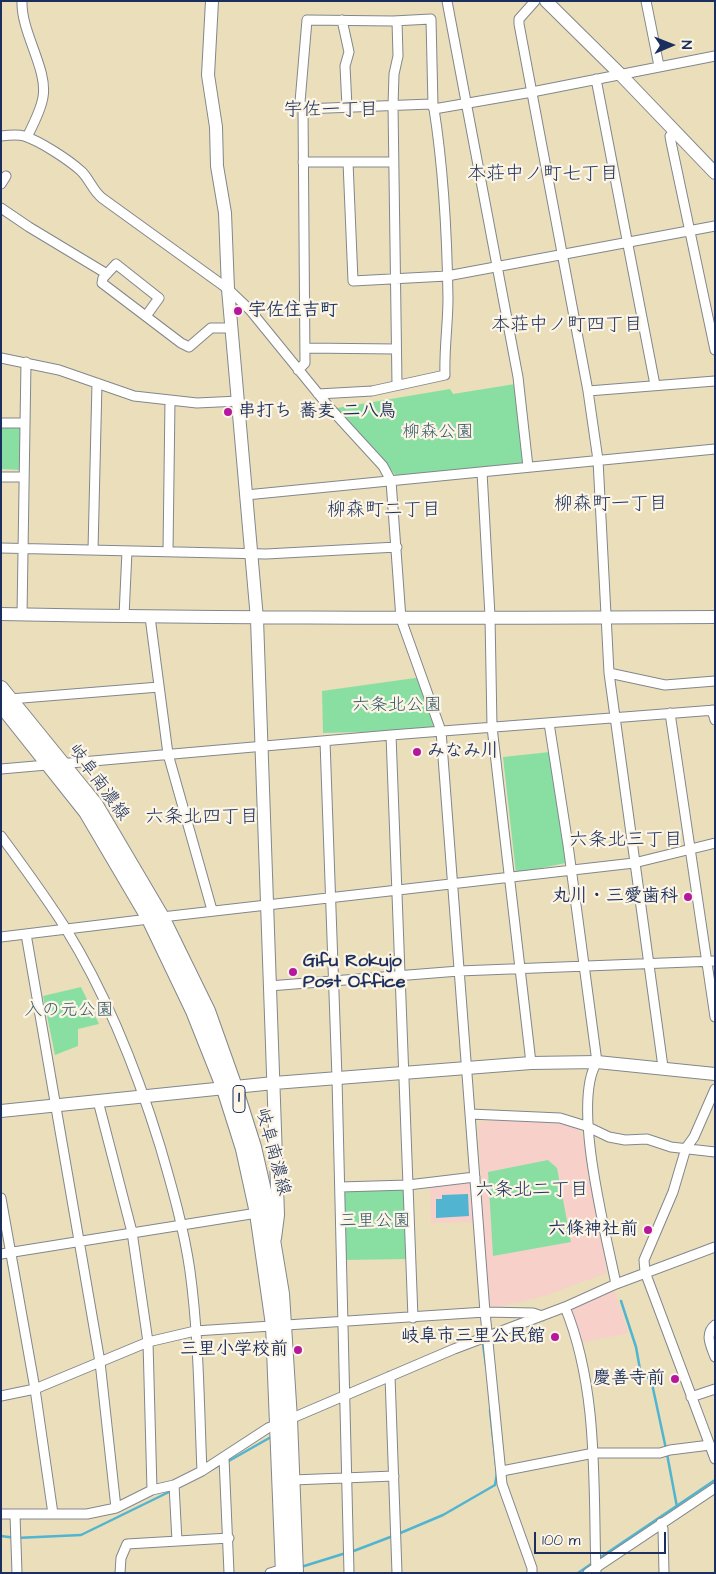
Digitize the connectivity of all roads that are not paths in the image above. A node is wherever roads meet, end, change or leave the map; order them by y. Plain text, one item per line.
1 (22, 1) edge
2 (212, 1) edge
3 (447, 1) edge
4 (535, 1) edge
5 (546, 1) edge
6 (646, 1) edge
7 (342, 20) junction
8 (397, 21) junction
9 (715, 56) edge
10 (658, 66) junction
11 (620, 74) junction
12 (596, 79) junction
13 (532, 92) junction
14 (465, 104) junction
15 (393, 106) junction
16 (347, 107) junction
17 (434, 107) junction
18 (303, 109) junction
19 (675, 132) junction
20 (1, 136) edge
21 (26, 137) junction
22 (303, 162) junction
23 (348, 162) junction
24 (393, 162) junction
25 (715, 173) edge
26 (6, 176) dead end
27 (1, 184) edge
28 (1, 208) edge
29 (715, 226) edge
30 (690, 231) junction
31 (628, 242) junction
32 (562, 254) junction
33 (499, 265) junction
34 (107, 274) junction
35 (447, 276) junction
36 (395, 279) junction
37 (228, 289) junction
38 (146, 316) junction
39 (232, 328) junction
40 (305, 348) junction
41 (396, 349) junction
42 (715, 350) edge
43 (1, 358) edge
44 (26, 362) junction
45 (298, 370) junction
46 (715, 380) edge
47 (97, 383) junction
48 (397, 385) junction
49 (655, 385) junction
50 (588, 390) junction
51 (315, 391) junction
52 (170, 400) junction
53 (239, 400) junction
54 (1, 423) edge
55 (25, 423) junction
56 (715, 449) edge
57 (598, 460) junction
58 (528, 467) junction
59 (482, 472) junction
60 (1, 477) edge
61 (23, 477) junction
62 (391, 481) junction
63 (246, 495) junction
64 (397, 547) junction
65 (1, 548) edge
66 (24, 548) junction
67 (93, 550) junction
68 (127, 551) junction
69 (168, 551) junction
70 (251, 554) junction
71 (1, 614) edge
72 (22, 615) junction
73 (124, 616) junction
74 (150, 616) junction
75 (490, 616) junction
76 (715, 617) edge
77 (607, 618) junction
78 (257, 619) junction
79 (401, 619) junction
80 (609, 673) junction
81 (715, 681) edge
82 (159, 687) junction
83 (4, 697) edge
84 (714, 710) edge
85 (670, 713) junction
86 (614, 717) junction
87 (715, 720) edge
88 (549, 722) junction
89 (492, 727) junction
90 (441, 731) junction
91 (391, 735) junction
92 (325, 741) junction
93 (261, 746) junction
94 (168, 754) junction
95 (56, 765) junction
96 (1, 769) edge
97 (1, 836) edge
98 (715, 843) edge
99 (690, 849) junction
100 (634, 863) junction
101 (571, 870) junction
102 (509, 877) junction
103 (453, 884) junction
104 (396, 890) junction
105 (330, 898) junction
106 (267, 904) junction
107 (212, 910) junction
108 (156, 918) junction
109 (66, 929) junction
110 (26, 934) junction
111 (1, 937) edge
112 (711, 961) edge
113 (648, 964) junction
114 (585, 967) junction
115 (520, 969) junction
116 (459, 971) junction
117 (399, 976) junction
118 (333, 981) junction
119 (270, 986) junction
120 (715, 1017) edge
121 (597, 1062) junction
122 (531, 1063) junction
123 (467, 1067) junction
124 (662, 1067) junction
125 (403, 1072) junction
126 (715, 1074) edge
127 (337, 1078) junction
128 (274, 1083) junction
129 (229, 1088) junction
130 (715, 1089) edge
131 (145, 1096) junction
132 (98, 1101) junction
133 (56, 1105) junction
134 (1, 1111) edge
135 (470, 1114) junction
136 (586, 1126) junction
137 (686, 1148) junction
138 (715, 1152) edge
139 (475, 1177) junction
140 (408, 1185) junction
141 (340, 1187) junction
142 (1, 1198) edge
143 (258, 1213) junction
144 (181, 1226) junction
145 (132, 1232) junction
146 (274, 1241) junction
147 (79, 1242) junction
148 (715, 1247) edge
149 (12, 1252) junction
150 (1, 1254) edge
151 (645, 1272) junction
152 (616, 1284) junction
153 (565, 1308) junction
154 (485, 1312) junction
155 (542, 1316) junction
156 (413, 1318) junction
157 (343, 1322) junction
158 (278, 1325) junction
159 (715, 1325) edge
160 (195, 1331) junction
161 (488, 1336) junction
162 (148, 1342) junction
163 (715, 1357) edge
164 (100, 1362) junction
165 (390, 1376) junction
166 (35, 1389) junction
167 (715, 1389) edge
168 (1, 1396) edge
169 (344, 1397) junction
170 (690, 1397) junction
171 (284, 1422) junction
172 (710, 1445) junction
173 (594, 1453) junction
174 (224, 1458) junction
175 (715, 1459) edge
176 (502, 1470) junction
177 (202, 1471) junction
178 (394, 1476) junction
179 (346, 1478) junction
180 (292, 1480) junction
181 (174, 1485) junction
182 (715, 1488) edge
183 (152, 1490) junction
184 (116, 1508) junction
185 (1, 1514) edge
186 (53, 1514) junction
187 (16, 1515) junction
188 (661, 1523) junction
189 (229, 1538) junction
190 (177, 1541) junction
191 (593, 1571) edge
192 (283, 1572) edge
193 (18, 1573) edge
194 (120, 1573) edge
195 (229, 1573) edge
196 (349, 1573) edge
197 (396, 1573) edge
198 (532, 1573) edge
199 (664, 1573) edge

1 - 21 street
2 - 37 street
3 - 14 street
4 - 13 street
5 - 11 street
6 - 10 street
7 - 8 street
7 - 16 street
7 - 18 street
8 - 15 street
8 - 17 street
9 - 10 street
10 - 11 street
11 - 12 street
11 - 19 street
12 - 13 street
12 - 31 street
13 - 14 street
13 - 32 street
14 - 17 street
14 - 33 street
15 - 16 street
15 - 17 street
15 - 24 street
16 - 18 street
17 - 35 street
18 - 22 street
19 - 25 street
19 - 30 street
20 - 21 street
21 - 37 street
22 - 23 street
22 - 40 street
23 - 24 street
23 - 36 street
24 - 36 street
26 - 27 street
28 - 34 street
29 - 30 street
30 - 31 street
30 - 42 street
31 - 32 street
31 - 49 street
32 - 33 street
32 - 50 street
33 - 35 street
33 - 58 street
34 - 38 street
34 - 38 street
35 - 36 street
35 - 48 street
36 - 41 street
37 - 39 street
37 - 45 street
38 - 39 street
39 - 53 street
40 - 41 street
40 - 45 street
41 - 48 street
43 - 44 street
44 - 47 street
44 - 55 street
45 - 51 street
46 - 49 street
47 - 52 street
47 - 67 street
48 - 51 street
49 - 50 street
50 - 57 street
51 - 62 street
52 - 53 street
52 - 69 street
53 - 63 street
54 - 55 street
55 - 61 street
56 - 57 street
57 - 58 street
57 - 77 street
58 - 59 street
59 - 62 street
59 - 75 street
60 - 61 street
61 - 66 street
62 - 63 street
62 - 64 street
63 - 70 street
64 - 70 street
64 - 79 street
65 - 66 street
66 - 67 street
66 - 72 street
67 - 68 street
68 - 69 street
68 - 73 street
69 - 70 street
70 - 78 street
71 - 72 street
72 - 73 street
73 - 74 street
74 - 78 street
74 - 82 street
75 - 77 street
75 - 79 street
75 - 89 street
76 - 77 street
77 - 80 street
78 - 79 street
78 - 93 street
79 - 90 street
80 - 81 street
80 - 86 street
82 - 83 street
82 - 94 street
83 - 95 main road, 岐阜南濃線 / 1
84 - 85 street
84 - 87 street
85 - 86 street
85 - 99 street
86 - 88 street
86 - 100 street
88 - 89 street
88 - 101 street
89 - 90 street
89 - 102 street
90 - 91 street
90 - 103 street
91 - 92 street
91 - 104 street
92 - 93 street
92 - 105 street
93 - 94 street
93 - 106 street
94 - 95 street
94 - 107 street
95 - 96 street
95 - 108 main road, 岐阜南濃線 / 1
97 - 109 street
98 - 99 street
99 - 100 street
99 - 112 street
100 - 101 street
100 - 113 street
101 - 102 street
101 - 114 street
102 - 103 street
102 - 115 street
103 - 104 street
103 - 116 street
104 - 105 street
104 - 117 street
105 - 106 street
105 - 118 street
106 - 107 street
106 - 119 street
107 - 108 street
108 - 109 street
108 - 129 main road, 岐阜南濃線 / 1
109 - 110 street
109 - 131 street
110 - 111 street
110 - 133 street
112 - 113 street
112 - 120 street
113 - 114 street
113 - 124 street
114 - 115 street
114 - 121 street
115 - 116 street
115 - 122 street
116 - 117 street
116 - 123 street
117 - 118 street
117 - 125 street
118 - 119 street
118 - 127 street
119 - 128 street
121 - 122 street
121 - 124 street
121 - 136 street
122 - 123 street
123 - 125 street
123 - 135 street
124 - 126 street
125 - 127 street
125 - 140 street
127 - 128 street
127 - 141 street
128 - 129 street
128 - 146 street
129 - 131 street
129 - 143 main road, 岐阜南濃線 / 1
129 - 146 main road, 岐阜南濃線 / 1
130 - 137 street
131 - 132 street
131 - 144 street
132 - 133 street
132 - 145 street
133 - 134 street
133 - 147 street
135 - 136 street
135 - 139 street
136 - 137 street
136 - 152 street
137 - 138 street
137 - 151 street
139 - 140 street
139 - 154 street
140 - 141 street
140 - 156 street
141 - 157 street
142 - 149 street
143 - 144 street
143 - 158 main road, 岐阜南濃線 / 1
144 - 145 street
144 - 160 street
145 - 147 street
145 - 162 street
146 - 158 main road, 岐阜南濃線 / 1
147 - 149 street
147 - 164 street
148 - 151 street
149 - 150 street
149 - 166 street
151 - 152 street
151 - 170 street
152 - 153 street
153 - 155 street
153 - 173 street
154 - 155 street
154 - 156 street
154 - 161 street
155 - 161 street
156 - 157 street
157 - 158 street
157 - 169 street
158 - 160 street
158 - 171 main road, 岐阜南濃線 / 1
159 - 163 street
160 - 162 street
160 - 177 street
161 - 165 street
161 - 176 street
162 - 164 street
162 - 183 street
164 - 166 street
164 - 184 street
165 - 169 street
165 - 178 street
166 - 168 street
166 - 186 street
167 - 170 street
169 - 171 street
169 - 179 street
170 - 172 street
171 - 174 street
171 - 180 main road, 岐阜南濃線 / 1
171 - 192 main road, 岐阜南濃線 / 1
172 - 173 street
172 - 175 street
173 - 176 street
173 - 191 street
174 - 177 street
174 - 189 street
176 - 198 street
177 - 181 street
178 - 179 street
178 - 197 street
179 - 180 street
179 - 196 street
180 - 192 main road, 岐阜南濃線 / 1
181 - 183 street
181 - 190 street
182 - 188 street
183 - 184 street
184 - 186 street
185 - 187 street
186 - 187 street
187 - 193 street
188 - 191 street
188 - 199 street
189 - 190 street
189 - 195 street
190 - 194 street

